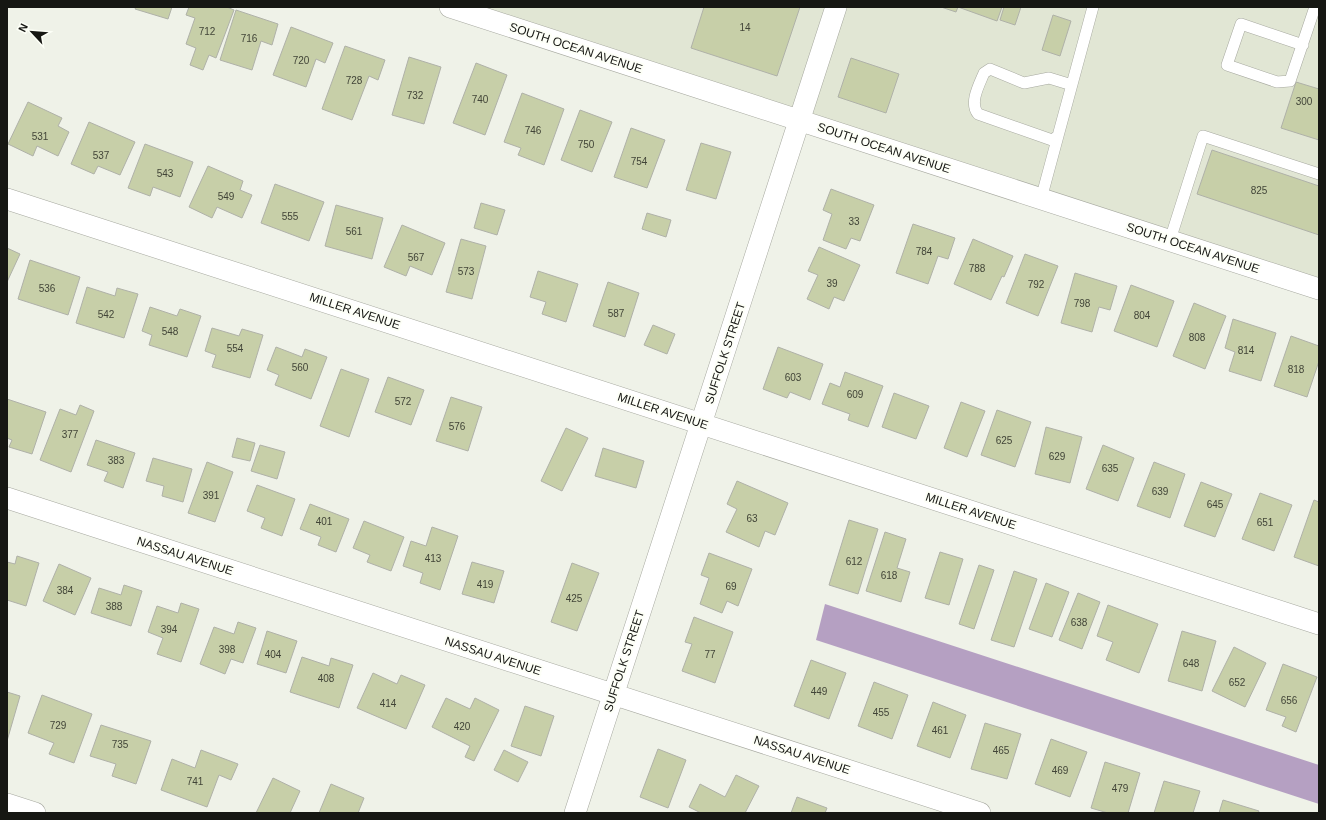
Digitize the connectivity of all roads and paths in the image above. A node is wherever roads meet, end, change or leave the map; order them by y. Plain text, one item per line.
1 (450, 7) edge
2 (836, 7) edge
3 (1093, 7) edge
4 (1315, 7) edge
5 (1303, 45) junction
6 (1072, 85) junction
7 (800, 121) junction
8 (1058, 136) junction
9 (1319, 174) edge
10 (7, 199) edge
11 (1041, 199) junction
12 (1170, 240) junction
13 (1319, 289) edge
14 (702, 424) junction
15 (7, 498) edge
16 (1319, 624) edge
17 (614, 694) junction
18 (7, 804) edge
19 (35, 813) edge
20 (575, 813) edge
21 (980, 813) edge

1 - 7 street, SOUTH OCEAN AVENUE
2 - 7 street, SUFFOLK STREET
3 - 6 lane
4 - 5 lane
5 - 5 lane
6 - 8 lane
6 - 8 lane
7 - 11 street, SOUTH OCEAN AVENUE
7 - 14 street, SUFFOLK STREET
8 - 11 lane
9 - 12 lane
10 - 14 street, MILLER AVENUE
11 - 12 street, SOUTH OCEAN AVENUE
12 - 13 street, SOUTH OCEAN AVENUE
14 - 16 street, MILLER AVENUE
14 - 17 street, SUFFOLK STREET
15 - 17 street, NASSAU AVENUE
17 - 20 street, SUFFOLK STREET
17 - 21 street, NASSAU AVENUE
18 - 19 street

